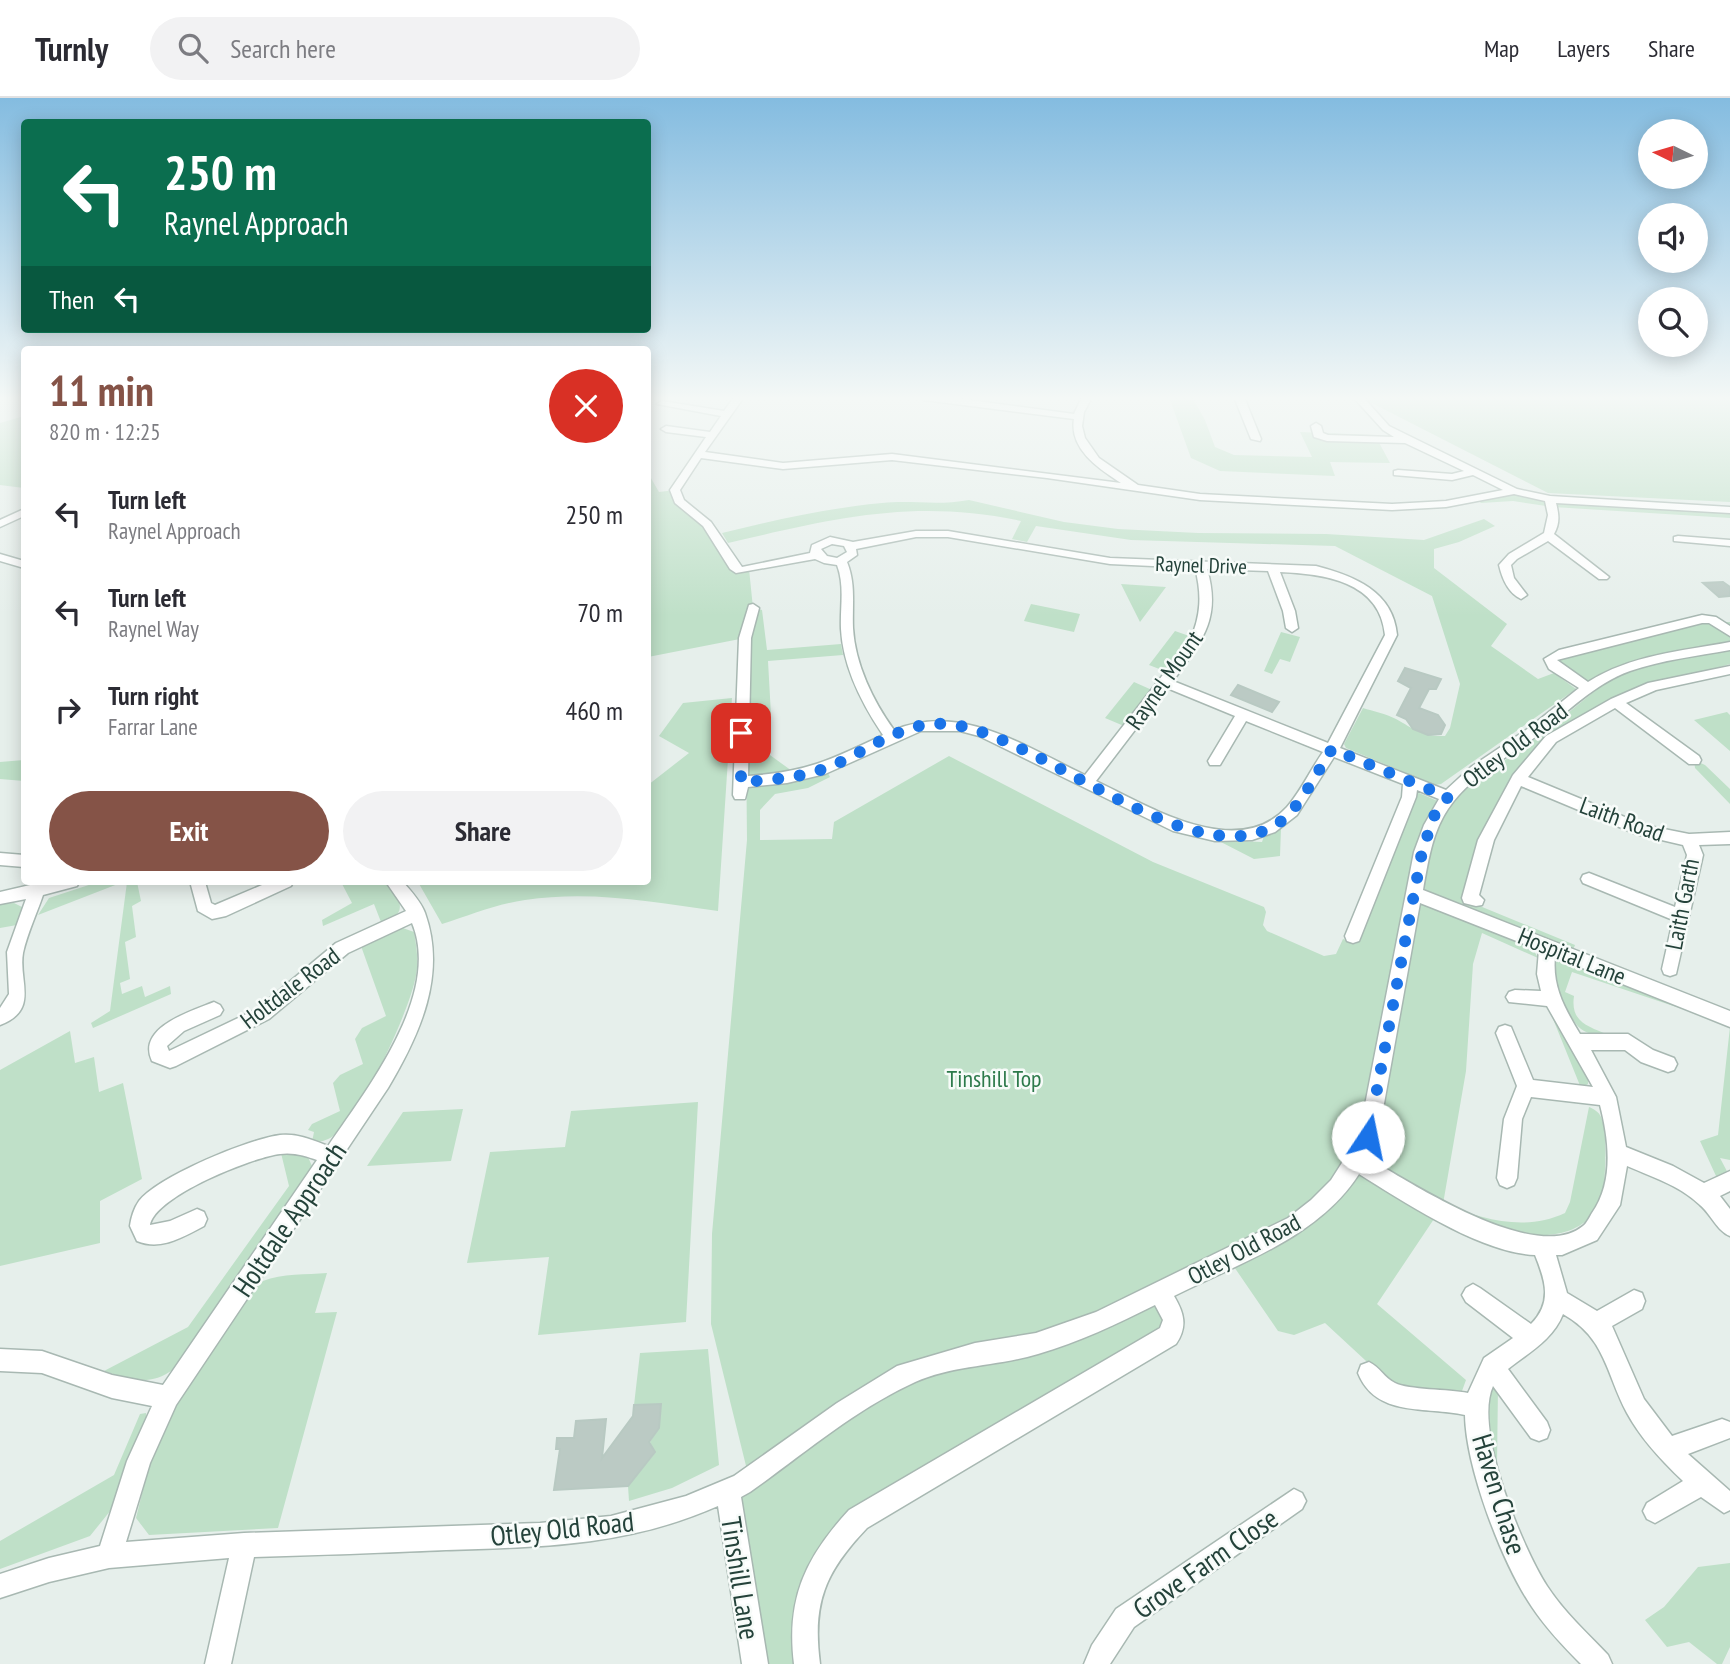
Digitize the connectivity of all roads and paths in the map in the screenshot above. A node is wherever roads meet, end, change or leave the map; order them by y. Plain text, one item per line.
1 (688, 470) edge
2 (995, 470) edge
3 (1110, 470) edge
4 (1470, 470) edge
5 (1474, 472) junction
6 (1398, 473) dead end
7 (1118, 476) junction
8 (1105, 484) junction
9 (1141, 489) junction
10 (1514, 491) junction
11 (1550, 499) junction
12 (1730, 510) edge
13 (21, 514) edge
14 (0, 524) edge
15 (1549, 536) junction
16 (1678, 539) dead end
17 (1730, 543) edge
18 (852, 546) junction
19 (816, 555) junction
20 (2, 560) edge
21 (841, 561) junction
22 (21, 564) edge
23 (1200, 566) junction
24 (1272, 567) junction
25 (1604, 577) dead end
26 (1521, 595) dead end
27 (753, 608) dead end
28 (1292, 628) dead end
29 (1730, 632) edge
30 (1730, 646) edge
31 (1703, 652) junction
32 (1729, 672) edge
33 (1166, 683) junction
34 (1588, 688) junction
35 (1616, 702) junction
36 (1243, 715) junction
37 (890, 735) junction
38 (1332, 749) junction
39 (1694, 760) dead end
40 (1215, 761) dead end
41 (1518, 779) junction
42 (1410, 782) junction
43 (1087, 783) junction
44 (1448, 797) junction
45 (1730, 838) edge
46 (1689, 840) junction
47 (0, 859) edge
48 (21, 861) edge
49 (1590, 879) dead end
50 (60, 885) edge
51 (199, 885) dead end
52 (278, 885) edge
53 (397, 885) edge
54 (36, 892) junction
55 (1413, 893) junction
56 (0, 898) edge
57 (1476, 900) dead end
58 (417, 913) junction
59 (1680, 916) junction
60 (1353, 936) dead end
61 (1548, 946) junction
62 (1670, 969) dead end
63 (1515, 997) dead end
64 (1553, 999) junction
65 (214, 1010) dead end
66 (0, 1017) edge
67 (1730, 1019) edge
68 (1505, 1033) dead end
69 (1578, 1042) junction
70 (1668, 1064) dead end
71 (1527, 1088) junction
72 (1607, 1097) junction
73 (1617, 1153) junction
74 (330, 1156) junction
75 (1357, 1162) junction
76 (1507, 1178) dead end
77 (1730, 1181) edge
78 (1705, 1192) junction
79 (197, 1219) dead end
80 (1730, 1226) edge
81 (1542, 1247) junction
82 (1160, 1293) junction
83 (1473, 1295) dead end
84 (1557, 1299) junction
85 (1634, 1301) dead end
86 (1597, 1323) junction
87 (1531, 1337) junction
88 (0, 1360) edge
89 (1492, 1366) junction
90 (1369, 1373) dead end
91 (168, 1397) junction
92 (1476, 1406) junction
93 (1539, 1430) dead end
94 (1722, 1430) dead end
95 (1669, 1449) junction
96 (1702, 1483) junction
97 (728, 1491) junction
98 (1294, 1501) dead end
99 (1724, 1501) dead end
100 (1655, 1511) dead end
101 (244, 1545) junction
102 (108, 1556) junction
103 (0, 1586) edge
104 (218, 1664) edge
105 (755, 1664) edge
106 (807, 1664) edge
107 (1097, 1664) edge
108 (1600, 1664) edge

1 - 19 street, Raynel Drive
2 - 8 street
3 - 7 street
4 - 5 street
5 - 6 street
5 - 10 street
7 - 8 street
7 - 9 street
8 - 9 street
9 - 10 street
10 - 11 street
11 - 12 street
11 - 15 street
13 - 14 street
15 - 25 street
15 - 26 street
16 - 17 street
18 - 19 street, Raynel Drive
18 - 21 street
18 - 23 street, Raynel Drive
19 - 21 street, Raynel Drive
20 - 22 street
21 - 37 street
23 - 24 street, Raynel Drive
23 - 33 street, Raynel Mount
24 - 28 street
24 - 38 street, Raynel Drive
27 - 37 street, Raynel Drive
29 - 34 street
30 - 31 street, Otley Old Road
31 - 32 street
31 - 34 street, Otley Old Road
32 - 35 street, Otley Old Road
33 - 36 street
33 - 43 street, Raynel Mount
34 - 44 street, Otley Old Road
35 - 39 street
35 - 41 street, Otley Old Road
36 - 38 street
36 - 40 street
37 - 43 street, Raynel Drive
38 - 42 street
38 - 43 street, Raynel Drive
41 - 46 street, Laith Road
41 - 57 street, Otley Old Road
42 - 44 street
42 - 60 street
44 - 55 street, Otley Old Road
45 - 46 street, Laith Road
46 - 59 street, Laith Garth
47 - 48 street
49 - 59 street
50 - 54 street
51 - 52 street
53 - 58 street, Holtdale Approach
54 - 56 street
54 - 66 street
55 - 61 street, Hospital Lane
55 - 75 street, Otley Old Road
58 - 65 street, Holtdale Road
58 - 74 street, Holtdale Approach
59 - 62 street, Laith Garth
61 - 64 street
61 - 67 street, Hospital Lane
63 - 64 street
64 - 69 street
68 - 71 street
69 - 70 street
69 - 72 street
71 - 72 street
71 - 76 street
72 - 73 street
73 - 78 street
73 - 81 street
74 - 79 street
74 - 91 street, Holtdale Approach
75 - 81 street
75 - 82 street, Otley Old Road
77 - 78 street
78 - 80 street
81 - 84 street
82 - 97 street, Otley Old Road
82 - 106 street, Otley Old Road
83 - 87 street
84 - 86 street
84 - 87 street, Haven Chase
85 - 86 street
86 - 95 street
87 - 89 street, Haven Chase
88 - 91 street
89 - 92 street, Haven Chase
89 - 93 street
90 - 92 street
91 - 102 street, Holtdale Approach
92 - 108 street, Haven Chase
94 - 95 street
95 - 96 street
96 - 99 street
96 - 100 street
97 - 101 street, Otley Old Road
97 - 105 street, Tinshill Lane
98 - 107 street, Grove Farm Close
101 - 102 street, Otley Old Road
101 - 104 street
102 - 103 street, Otley Old Road

